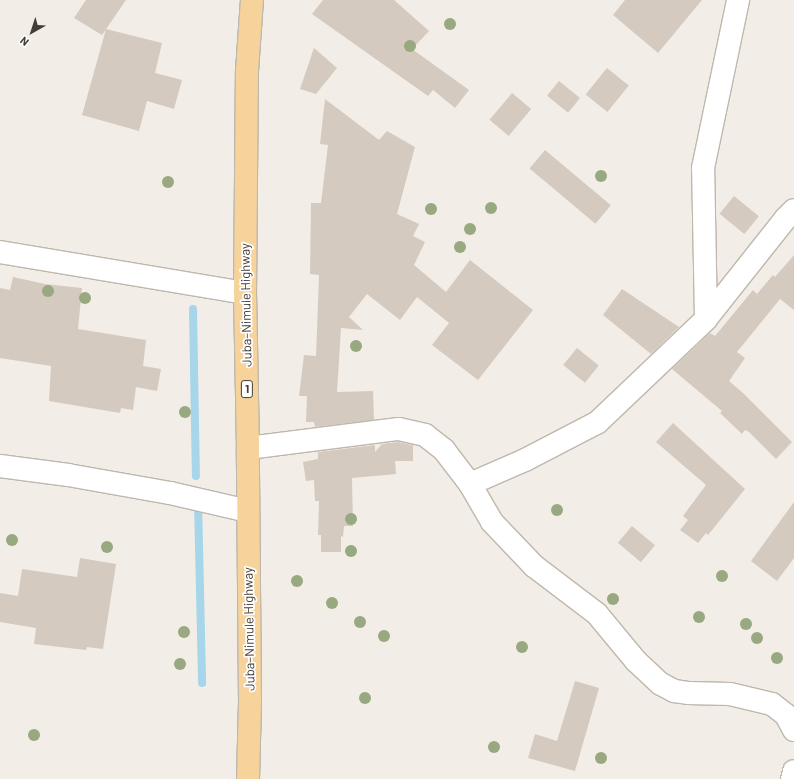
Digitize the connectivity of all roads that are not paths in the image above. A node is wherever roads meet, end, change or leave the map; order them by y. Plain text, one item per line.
1 (252, 0) edge
2 (738, 0) edge
3 (794, 210) edge
4 (0, 252) edge
5 (244, 293) junction
6 (706, 319) junction
7 (248, 448) junction
8 (0, 466) edge
9 (470, 484) junction
10 (248, 511) junction
11 (794, 730) edge
12 (794, 771) edge
13 (248, 779) edge
14 (792, 779) edge

1 - 5 main road, Juba–Nimule Highway / 1
2 - 6 street
3 - 6 street
4 - 5 street
5 - 7 main road, Juba–Nimule Highway / 1
6 - 9 street
7 - 9 street
7 - 10 main road, Juba–Nimule Highway / 1
8 - 10 street
9 - 11 street
10 - 13 main road, Juba–Nimule Highway / 1
12 - 14 street

